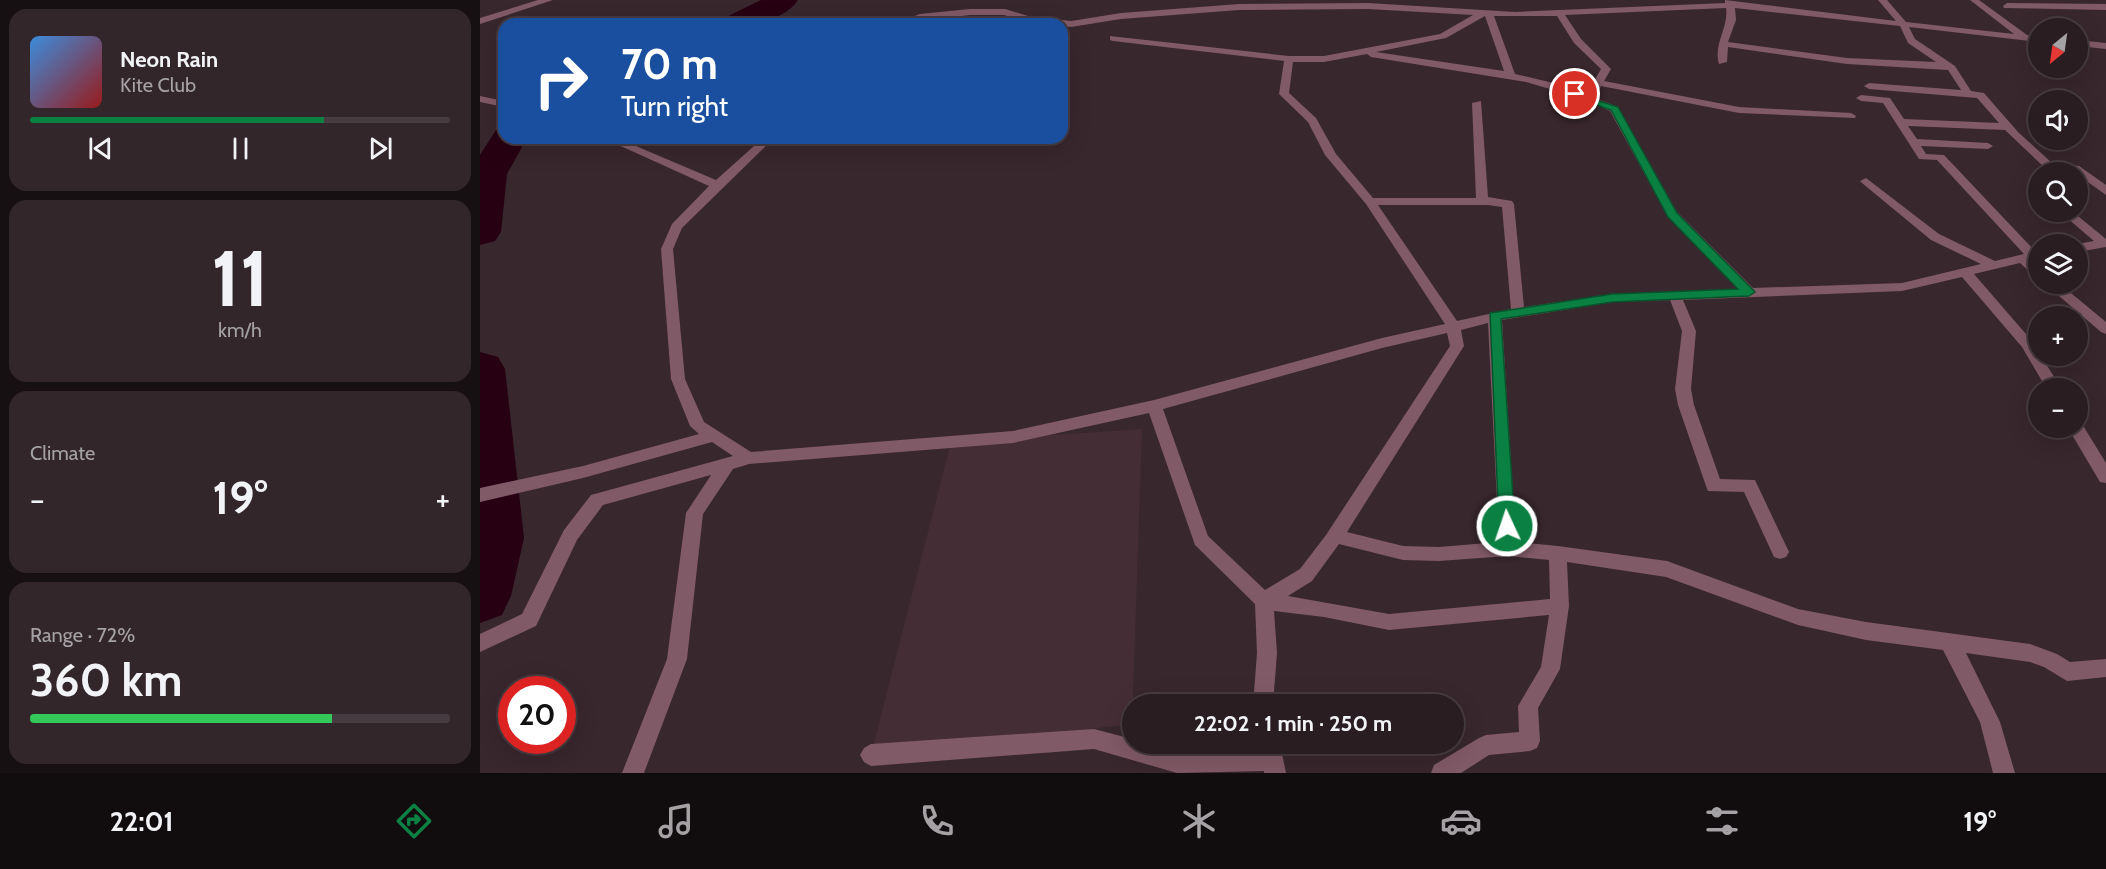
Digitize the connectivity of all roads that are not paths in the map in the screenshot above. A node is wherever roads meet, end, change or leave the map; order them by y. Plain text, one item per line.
1 (549, 0) edge
2 (986, 0) edge
3 (1882, 0) edge
4 (1974, 0) edge
5 (2082, 0) edge
6 (1729, 2) edge
7 (1368, 3) edge
8 (1207, 4) edge
9 (2092, 5) junction
10 (2007, 6) dead end
11 (2106, 7) edge
12 (978, 12) junction
13 (1487, 12) junction
14 (1560, 14) junction
15 (917, 18) edge
16 (1024, 18) edge
17 (480, 21) edge
18 (1902, 22) junction
19 (1068, 24) edge
20 (1113, 38) dead end
21 (2026, 38) joint
22 (1723, 44) junction
23 (2088, 44) edge
24 (2106, 46) edge
25 (1362, 52) junction
26 (1289, 59) junction
27 (1722, 62) dead end
28 (1945, 65) junction
29 (1865, 74) junction
30 (1512, 77) junction
31 (1599, 82) junction
32 (1968, 94) junction
33 (1590, 98) junction
34 (1861, 98) junction
35 (480, 99) edge
36 (498, 103) edge
37 (1477, 103) dead end
38 (1900, 122) junction
39 (2008, 127) junction
40 (1914, 142) junction
41 (624, 144) edge
42 (762, 144) edge
43 (1988, 146) dead end
44 (1866, 181) dead end
45 (717, 185) junction
46 (2106, 191) edge
47 (1482, 201) junction
48 (1370, 202) junction
49 (2078, 222) edge
50 (2104, 243) edge
51 (2088, 246) edge
52 (2028, 253) edge
53 (2028, 257) edge
54 (1992, 265) junction
55 (1965, 272) junction
56 (1749, 292) junction
57 (2064, 294) edge
58 (1675, 296) junction
59 (1518, 312) junction
60 (1495, 316) junction
61 (1453, 326) junction
62 (2106, 329) edge
63 (2047, 378) edge
64 (1154, 406) junction
65 (714, 436) junction
66 (2082, 438) edge
67 (749, 458) junction
68 (728, 463) junction
69 (2106, 477) edge
70 (480, 495) edge
71 (1334, 536) junction
72 (1509, 549) junction
73 (1780, 552) dead end
74 (1558, 553) junction
75 (1263, 602) junction
76 (1560, 606) junction
77 (1949, 642) junction
78 (480, 643) edge
79 (2106, 668) edge
80 (1264, 694) edge
81 (871, 755) dead end
82 (1272, 759) edge
83 (633, 773) edge
84 (1442, 773) edge
85 (2004, 773) edge

1 - 17 street
2 - 12 street
3 - 18 street
4 - 21 street
5 - 9 street
6 - 14 street
6 - 18 street
6 - 22 street
7 - 8 street
7 - 13 street
8 - 19 street
9 - 10 street
9 - 11 street
12 - 15 street
12 - 16 street
13 - 14 street
13 - 25 street
13 - 30 street
14 - 31 street
18 - 21 street
18 - 28 street
20 - 26 street
22 - 27 street
22 - 29 street
23 - 24 street
25 - 26 street
25 - 30 street
26 - 48 street
28 - 29 street
28 - 32 street
29 - 32 street
29 - 34 street
30 - 33 street
31 - 33 street
31 - 34 street
32 - 39 street
33 - 56 street
34 - 38 street
35 - 36 street
37 - 47 street
38 - 39 street
38 - 40 street
39 - 46 street
40 - 43 street
40 - 52 street
41 - 45 street
42 - 45 street
44 - 54 street
45 - 65 street
47 - 48 street
47 - 59 street
48 - 61 street
49 - 50 street
50 - 51 street
53 - 54 street
54 - 55 street
55 - 56 street
55 - 63 street
56 - 58 street
57 - 62 street
58 - 59 street
58 - 73 street
59 - 60 street
60 - 61 street
60 - 72 street
61 - 64 street
61 - 71 street
64 - 67 street
64 - 75 street
65 - 67 street
65 - 70 street
66 - 69 street
67 - 68 street
68 - 78 street
68 - 83 street
71 - 72 street
71 - 75 street
72 - 74 street
74 - 76 street
74 - 77 street
75 - 76 street
75 - 80 street
76 - 84 street
77 - 79 street
77 - 85 street
81 - 82 street

